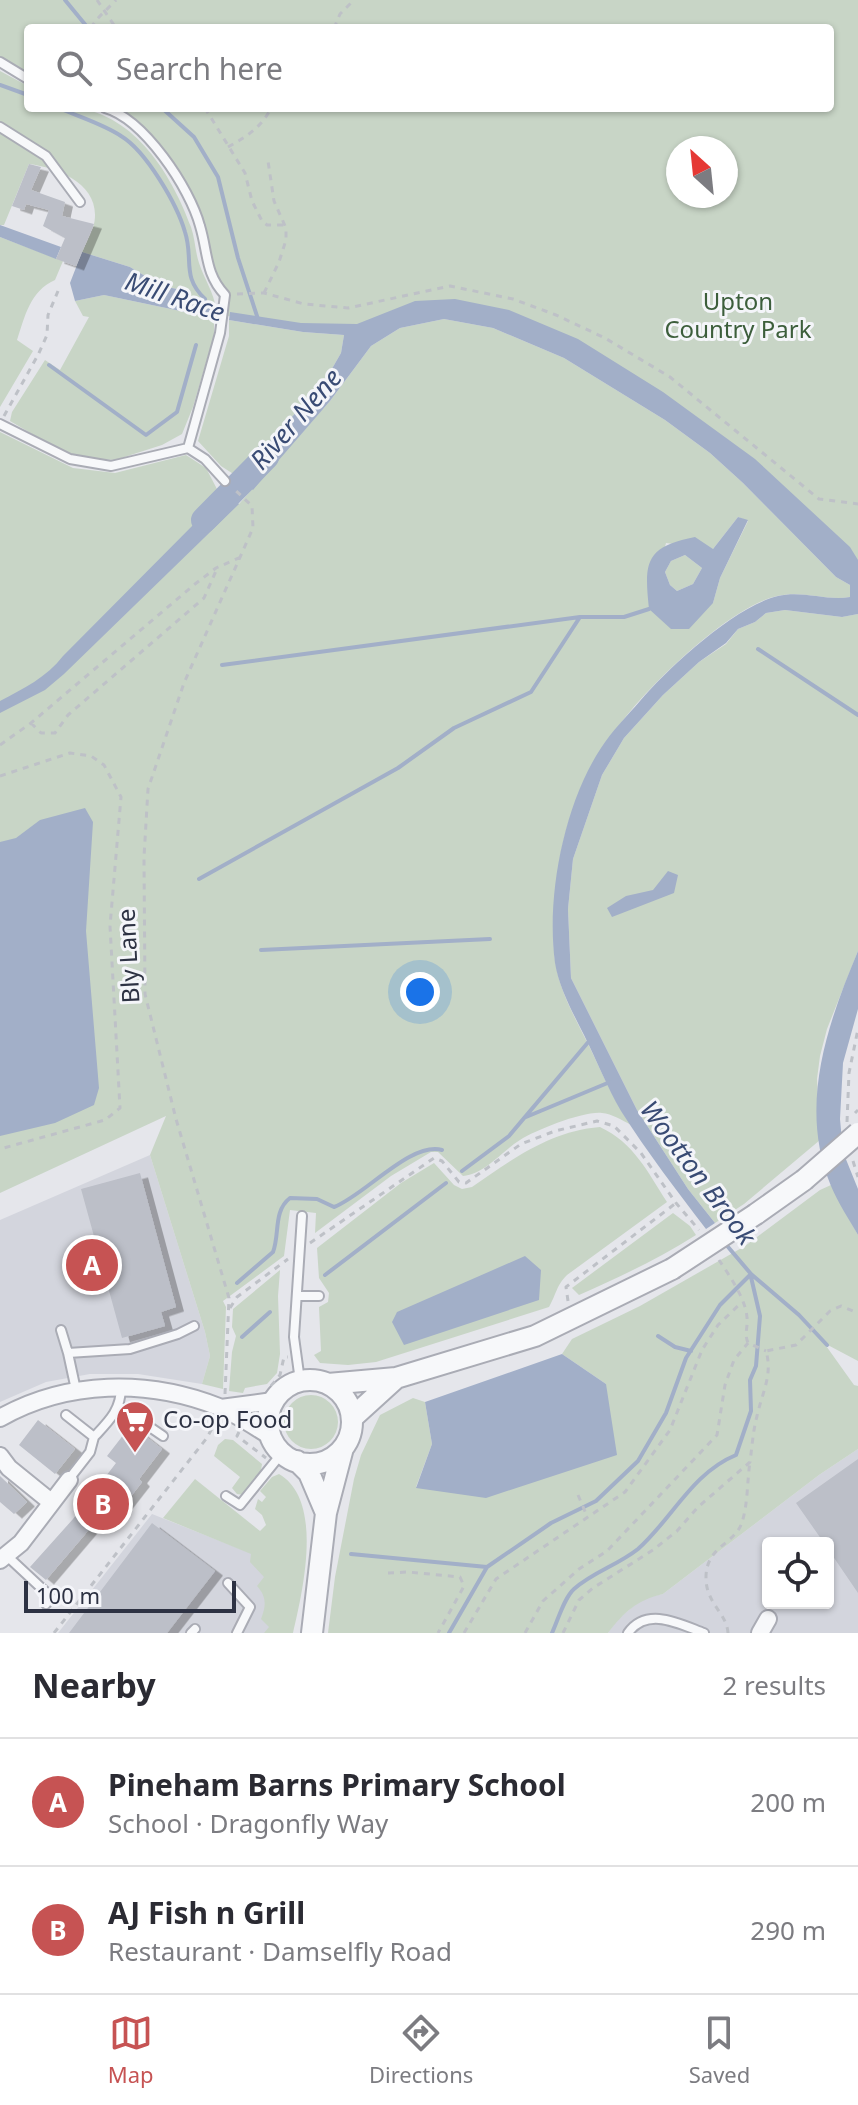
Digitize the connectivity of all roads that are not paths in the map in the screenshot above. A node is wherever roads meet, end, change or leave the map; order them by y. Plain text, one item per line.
1 (0, 62) edge
2 (24, 77) edge
3 (118, 112) edge
4 (0, 127) edge
5 (80, 202) dead end
6 (0, 423) edge
7 (188, 448) junction
8 (225, 481) road end
9 (855, 1121) edge
10 (302, 1216) dead end
11 (297, 1296) junction
12 (319, 1296) dead end
13 (194, 1326) dead end
14 (61, 1330) dead end
15 (68, 1353) junction
16 (396, 1378) junction
17 (300, 1381) junction
18 (328, 1384) junction
19 (121, 1387) junction
20 (76, 1390) junction
21 (273, 1401) junction
22 (119, 1406) junction
23 (221, 1408) junction
24 (66, 1415) dead end
25 (0, 1418) edge
26 (352, 1418) junction
27 (163, 1436) dead end
28 (94, 1437) junction
29 (343, 1448) junction
30 (284, 1450) junction
31 (0, 1456) edge
32 (69, 1480) joint
33 (226, 1496) dead end
34 (51, 1502) junction
35 (326, 1513) junction
36 (3, 1557) edge
37 (228, 1583) dead end
38 (46, 1604) dead end
39 (237, 1633) edge
40 (312, 1633) edge
41 (628, 1633) edge
42 (704, 1633) edge

1 - 2 lane
3 - 7 lane
4 - 5 lane
6 - 7 lane
7 - 8 lane
9 - 16 street, bridge
10 - 11 lane
11 - 12 lane
11 - 17 lane
13 - 15 lane
14 - 15 lane
15 - 20 lane
16 - 18 street
16 - 26 street
17 - 18 street
17 - 21 street
18 - 26 street
19 - 20 street
19 - 22 lane
19 - 23 street
20 - 25 street
21 - 23 street
21 - 30 street
22 - 27 lane
22 - 28 lane
23 - 30 street
24 - 28 lane
26 - 29 street
28 - 32 lane
29 - 30 street
29 - 35 street
30 - 33 lane
30 - 35 street
31 - 34 street
32 - 34 street
34 - 36 street
35 - 40 street
36 - 38 lane
37 - 39 lane
41 - 42 lane

